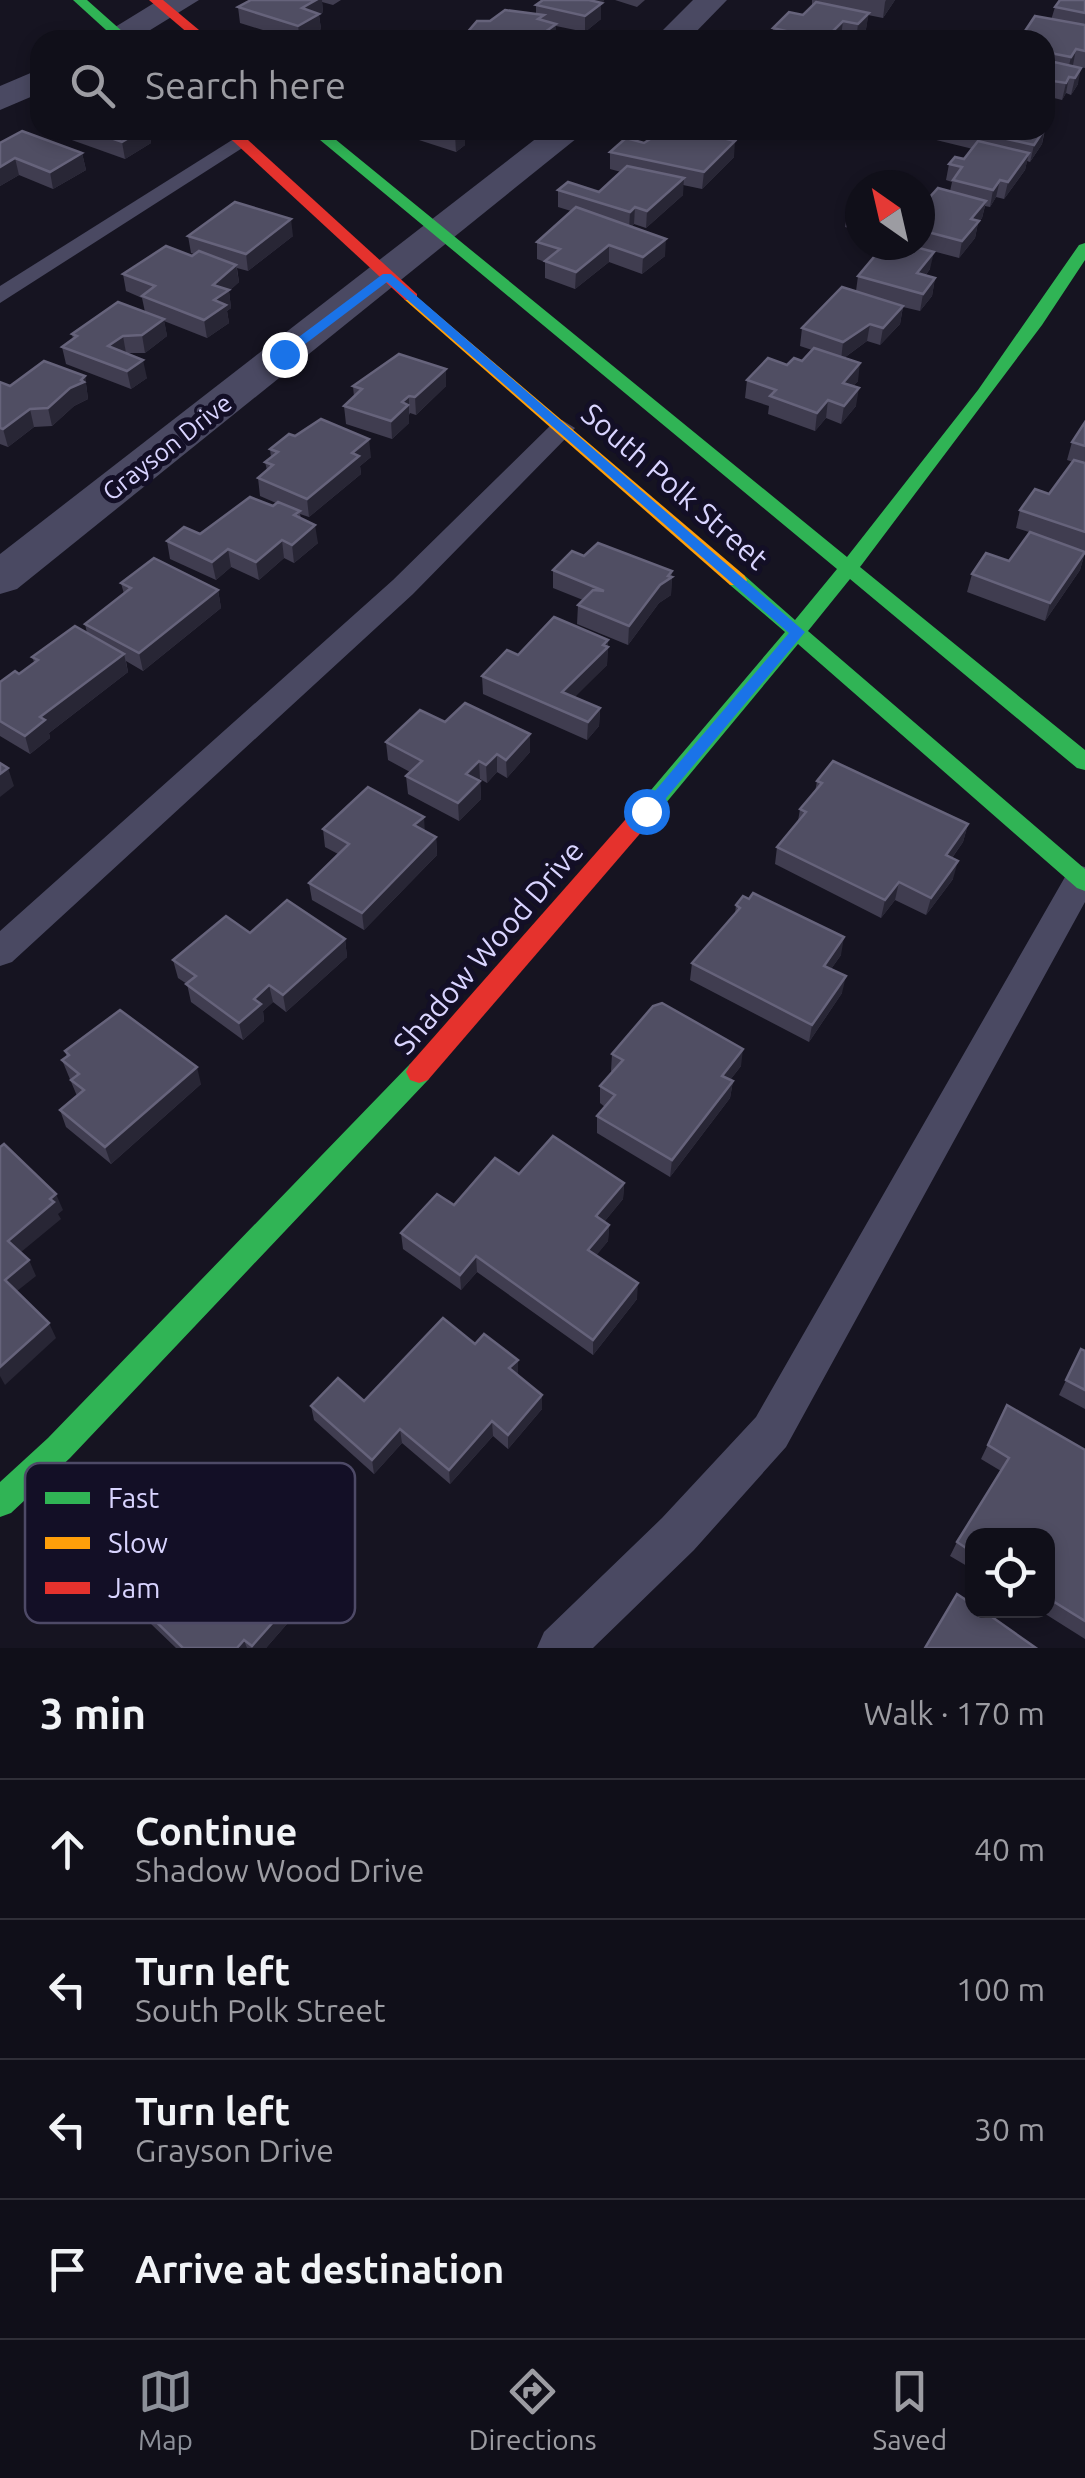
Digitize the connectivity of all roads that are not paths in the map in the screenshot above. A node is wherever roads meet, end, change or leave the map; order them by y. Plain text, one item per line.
1 (79, 0) edge
2 (711, 0) edge
3 (168, 3) edge
4 (110, 30) edge
5 (129, 30) edge
6 (194, 30) edge
7 (680, 30) edge
8 (227, 140) edge
9 (239, 140) edge
10 (327, 140) edge
11 (557, 140) edge
12 (443, 233) junction
13 (1085, 248) edge
14 (387, 276) junction
15 (0, 296) edge
16 (562, 428) junction
17 (848, 571) junction
18 (0, 578) edge
19 (798, 632) junction
20 (1085, 762) edge
21 (1083, 880) edge
22 (0, 952) edge
23 (43, 1463) edge
24 (25, 1479) edge
25 (0, 1502) edge
26 (560, 1648) edge

1 - 4 main road
2 - 7 street
3 - 5 street
3 - 6 main road
8 - 15 lane
9 - 14 main road, South Polk Street
10 - 12 main road, South Polk Street
11 - 12 street, Grayson Drive
12 - 14 street, Grayson Drive
12 - 17 main road, South Polk Street
13 - 17 main road, Shadow Wood Drive
14 - 16 main road, South Polk Street
14 - 18 street, Grayson Drive
16 - 19 main road, South Polk Street
16 - 22 lane
17 - 19 main road, Shadow Wood Drive
17 - 20 main road, South Polk Street
19 - 21 main road, South Polk Street
19 - 23 main road, Shadow Wood Drive
21 - 26 lane
24 - 25 main road, Shadow Wood Drive

